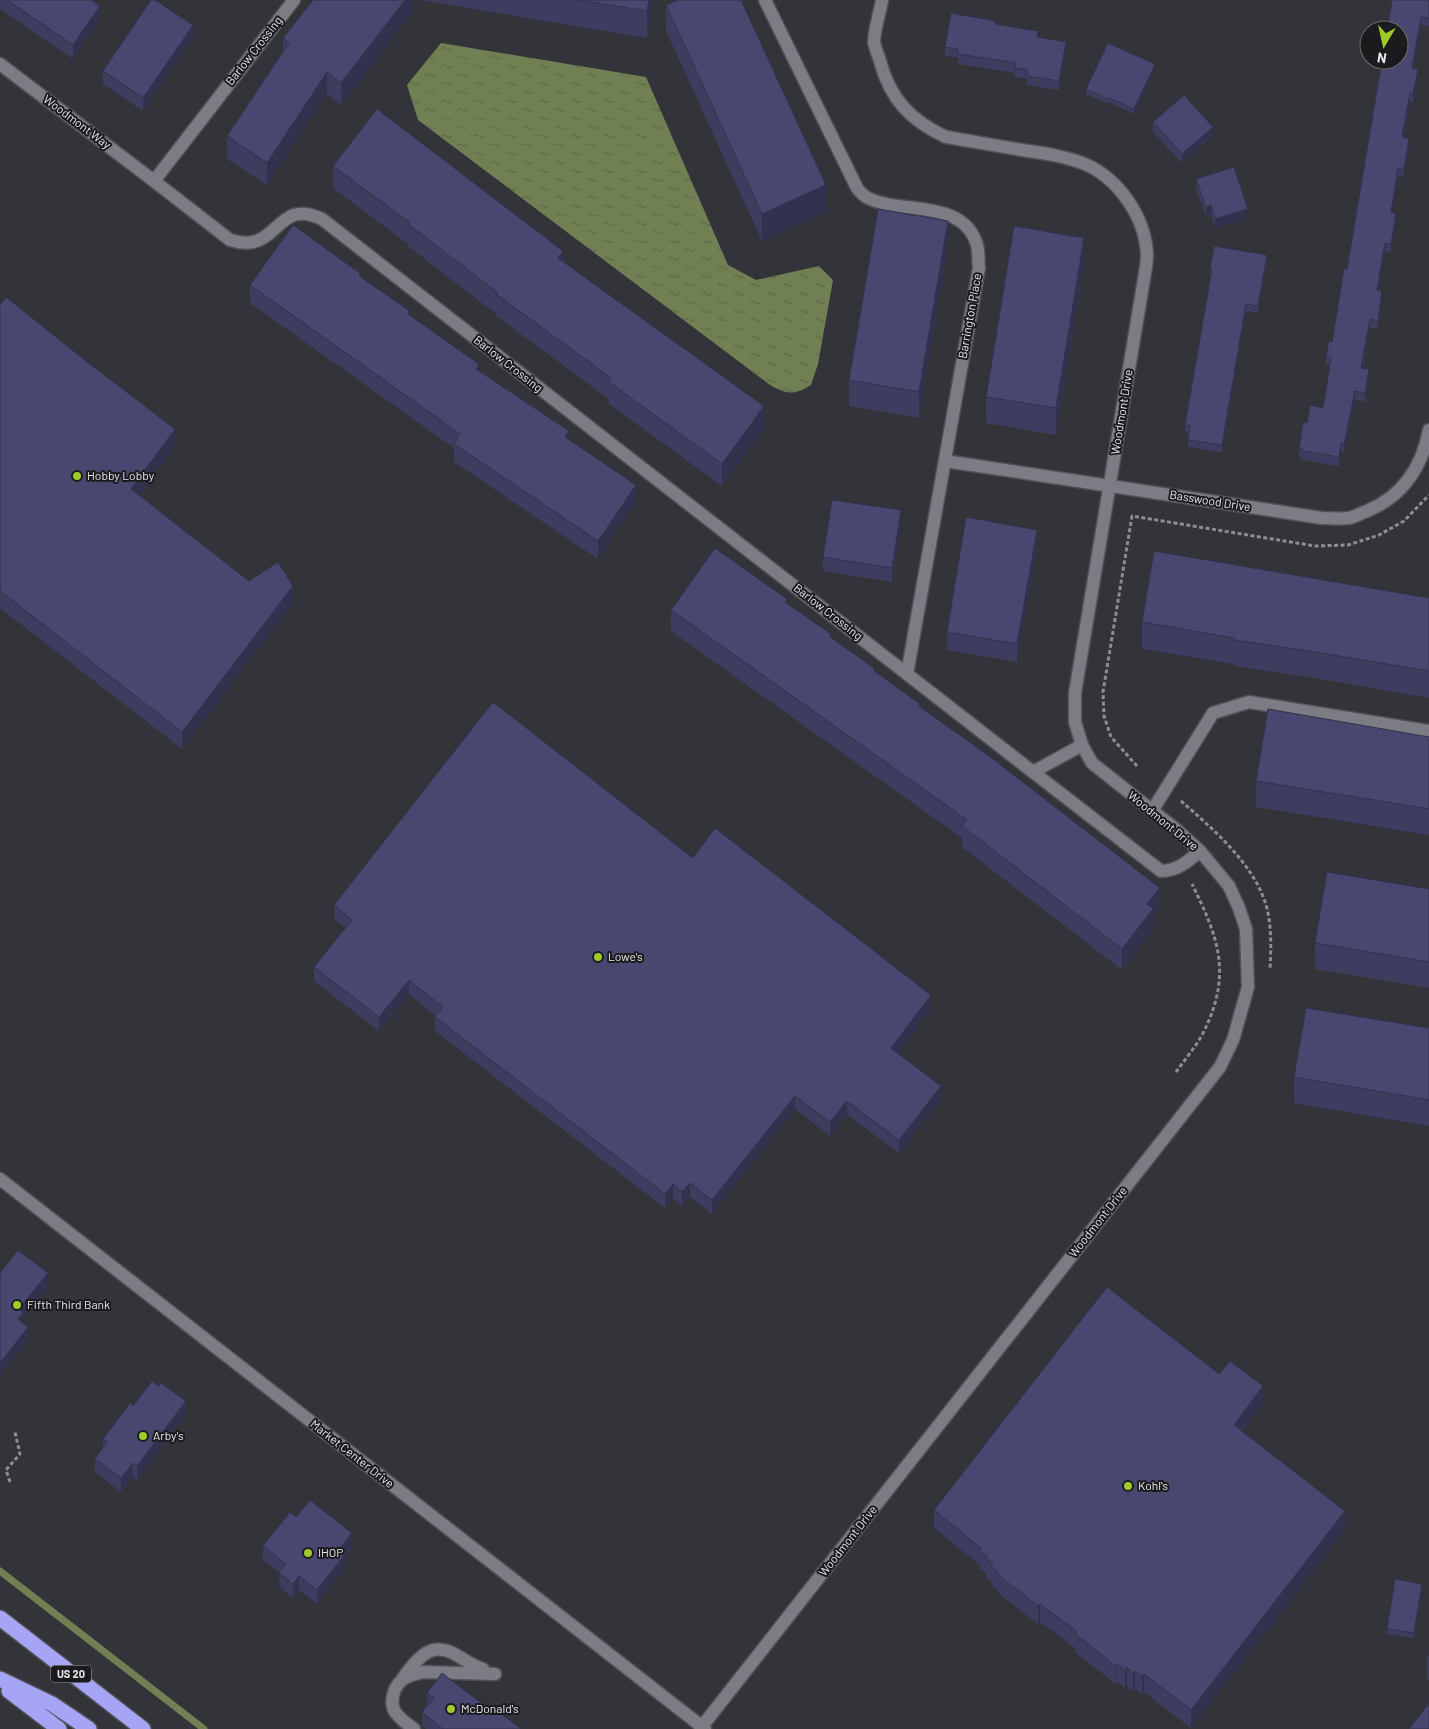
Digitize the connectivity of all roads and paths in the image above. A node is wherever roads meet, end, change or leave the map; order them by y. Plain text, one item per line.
1 (294, 0) edge
2 (765, 0) edge
3 (882, 0) edge
4 (0, 64) edge
5 (154, 181) junction
6 (1429, 430) edge
7 (945, 461) junction
8 (1110, 486) junction
9 (1132, 516) dead end
10 (907, 674) junction
11 (1429, 731) edge
12 (1082, 745) junction
13 (1137, 766) dead end
14 (1033, 772) junction
15 (1152, 811) junction
16 (1200, 851) junction
17 (1192, 884) dead end
18 (1176, 1072) dead end
19 (0, 1179) edge
20 (15, 1432) dead end
21 (10, 1482) dead end
22 (0, 1618) edge
23 (0, 1679) edge
24 (401, 1681) junction
25 (0, 1684) edge
26 (702, 1728) edge
27 (59, 1729) edge
28 (89, 1729) edge
29 (142, 1729) edge
30 (414, 1729) edge

1 - 5 street, Barlow Crossing
2 - 7 street, Barrington Place
3 - 8 street, Woodmont Drive
4 - 5 street, Woodmont Way
5 - 10 street, Barlow Crossing
6 - 8 street, Basswood Drive
7 - 8 street, Basswood Drive
7 - 10 street, Barrington Place
8 - 12 street, Woodmont Drive
9 - 13 path
10 - 14 street, Barlow Crossing
11 - 15 street
12 - 14 street
12 - 15 street, Woodmont Drive
14 - 16 street, Barlow Crossing
15 - 16 street, Woodmont Drive
16 - 26 street, Woodmont Drive
17 - 18 path
19 - 26 street, Market Center Drive
20 - 21 path
22 - 29 highway, US 20
23 - 28 highway
24 - 24 street
24 - 30 street
25 - 27 highway

